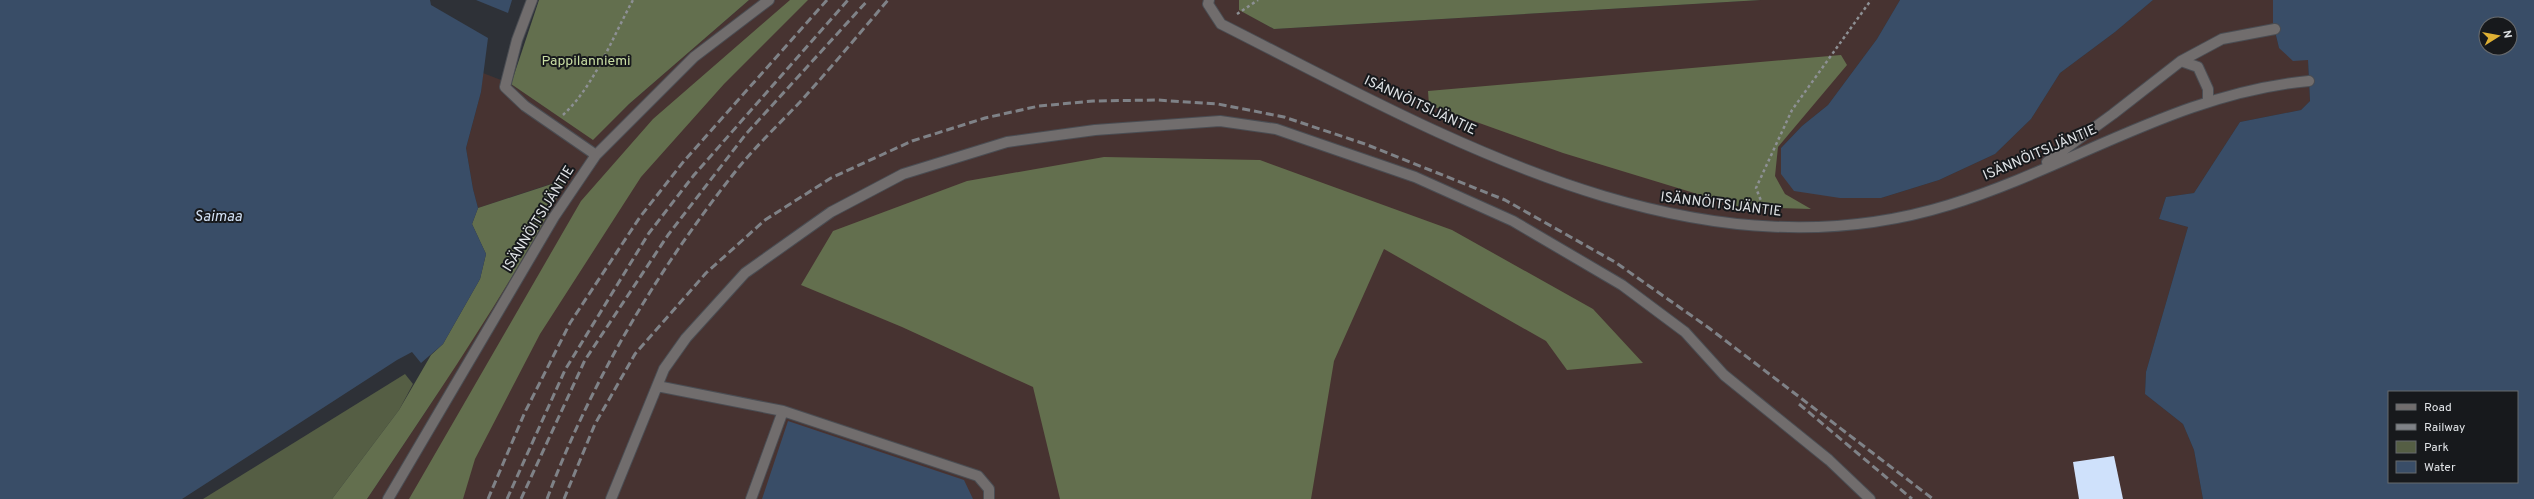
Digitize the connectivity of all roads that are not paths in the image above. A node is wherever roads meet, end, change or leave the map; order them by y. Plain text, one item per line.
1 (532, 0) edge
2 (769, 0) edge
3 (1209, 0) edge
4 (2275, 29) dead end
5 (2181, 61) junction
6 (2309, 81) dead end
7 (2208, 101) junction
8 (596, 155) junction
9 (2030, 174) junction
10 (657, 386) junction
11 (783, 411) junction
12 (388, 499) edge
13 (611, 499) edge
14 (752, 499) edge
15 (989, 499) edge
16 (1870, 499) edge

1 - 8 street
2 - 8 street, ISÄNNÖITSIJÄNTIE
3 - 9 street, ISÄNNÖITSIJÄNTIE
4 - 5 street
5 - 7 street
5 - 9 street
6 - 7 street, ISÄNNÖITSIJÄNTIE
7 - 9 street, ISÄNNÖITSIJÄNTIE
8 - 12 street, ISÄNNÖITSIJÄNTIE
10 - 11 street
10 - 13 street
10 - 16 street
11 - 14 street
11 - 15 street

